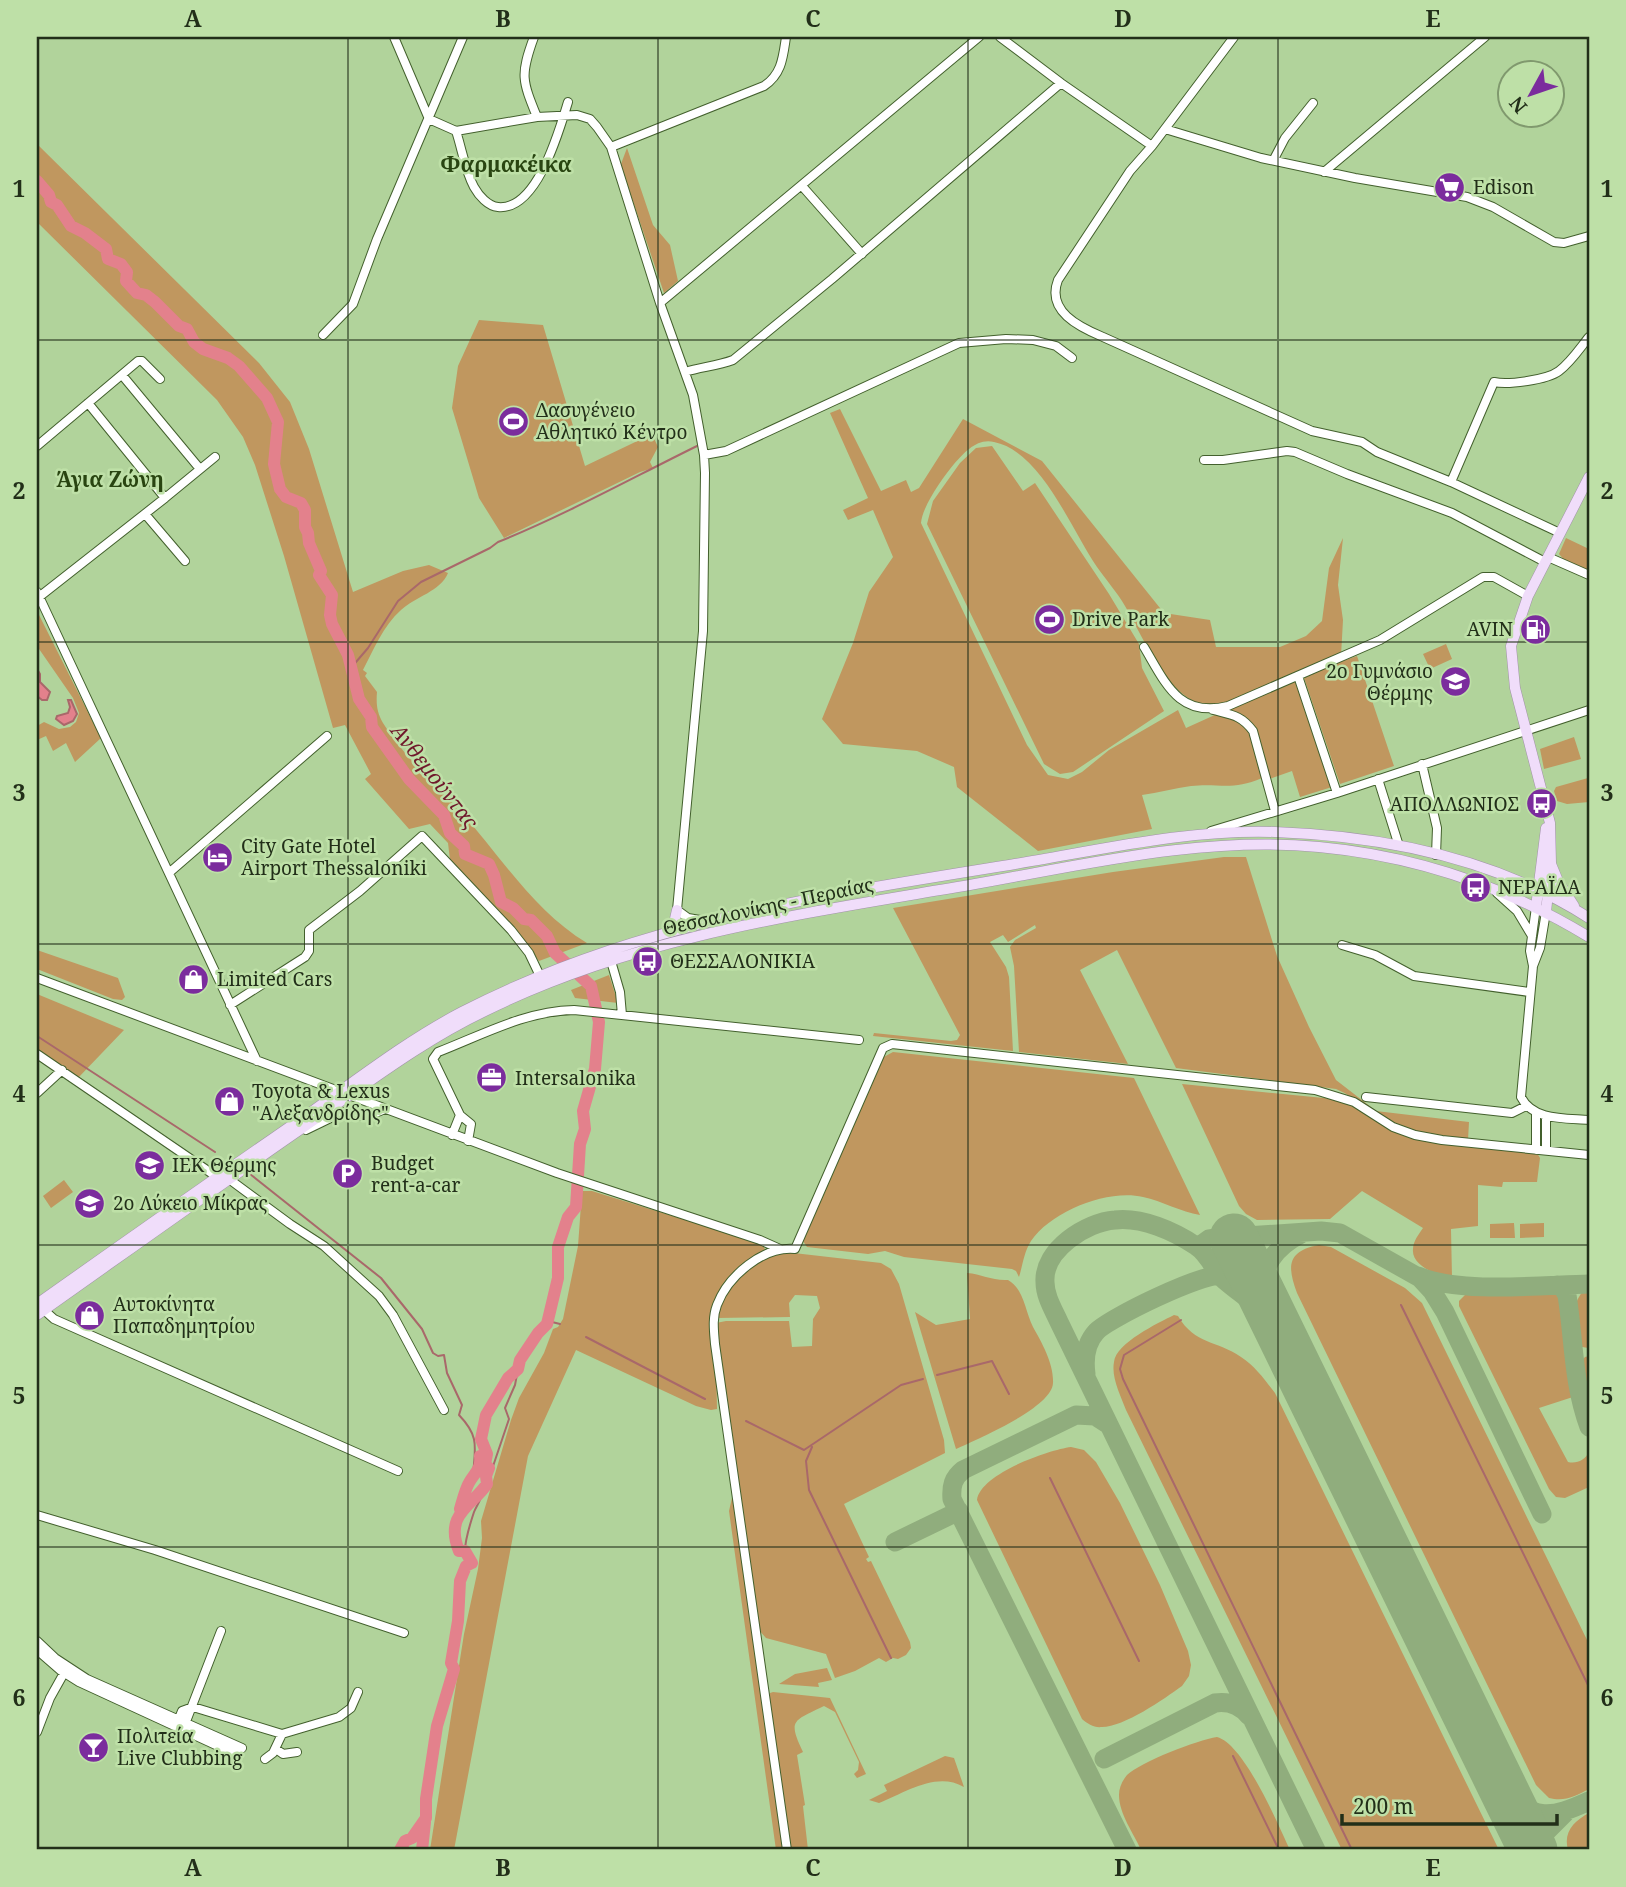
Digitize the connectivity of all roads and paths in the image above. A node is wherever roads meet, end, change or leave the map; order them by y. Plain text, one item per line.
1 (394, 37) edge
2 (463, 37) edge
3 (534, 37) edge
4 (786, 37) edge
5 (979, 37) edge
6 (1000, 37) edge
7 (1234, 37) edge
8 (1485, 37) edge
9 (1061, 83) junction
10 (568, 102) dead end
11 (1312, 103) dead end
12 (564, 115) junction
13 (537, 117) junction
14 (429, 119) junction
15 (1165, 129) junction
16 (456, 131) junction
17 (1152, 146) junction
18 (611, 147) junction
19 (1274, 159) junction
20 (1324, 172) junction
21 (802, 186) junction
22 (1589, 236) edge
23 (1564, 243) junction
24 (1589, 244) edge
25 (862, 254) junction
26 (660, 303) junction
27 (323, 335) dead end
28 (1589, 337) edge
29 (1072, 358) dead end
30 (685, 372) junction
31 (121, 375) junction
32 (160, 379) dead end
33 (88, 403) junction
34 (37, 446) edge
35 (704, 455) junction
36 (215, 457) dead end
37 (1204, 460) dead end
38 (200, 469) junction
39 (1589, 477) edge
40 (1451, 482) junction
41 (164, 498) junction
42 (145, 514) junction
43 (1559, 536) junction
44 (1548, 557) junction
45 (185, 561) dead end
46 (1589, 575) edge
47 (38, 594) edge
48 (1526, 599) junction
49 (1144, 647) dead end
50 (1297, 676) junction
51 (1211, 710) junction
52 (1589, 710) edge
53 (1526, 730) junction
54 (327, 736) dead end
55 (1422, 764) junction
56 (1378, 779) junction
57 (1337, 793) junction
58 (1275, 811) junction
59 (1548, 814) junction
60 (1198, 835) junction
61 (1399, 846) junction
62 (1436, 855) junction
63 (1551, 863) junction
64 (170, 872) junction
65 (1483, 885) junction
66 (1543, 891) junction
67 (1536, 907) junction
68 (677, 910) junction
69 (1579, 911) junction
70 (1546, 912) junction
71 (1589, 918) edge
72 (706, 921) junction
73 (666, 932) junction
74 (1532, 936) junction
75 (1589, 937) edge
76 (1342, 945) dead end
77 (595, 961) junction
78 (611, 961) junction
79 (1532, 966) junction
80 (556, 975) junction
81 (540, 976) junction
82 (37, 978) edge
83 (1529, 992) junction
84 (230, 1005) junction
85 (622, 1015) junction
86 (859, 1040) dead end
87 (37, 1054) edge
88 (257, 1061) junction
89 (62, 1070) junction
90 (37, 1093) edge
91 (345, 1093) junction
92 (1366, 1097) dead end
93 (1526, 1106) junction
94 (385, 1109) junction
95 (1536, 1113) junction
96 (460, 1115) junction
97 (1546, 1116) junction
98 (1589, 1120) edge
99 (452, 1135) junction
100 (468, 1141) junction
101 (278, 1145) junction
102 (1536, 1150) junction
103 (1546, 1150) junction
104 (1589, 1155) edge
105 (226, 1176) junction
106 (780, 1250) junction
107 (39, 1309) edge
108 (444, 1410) dead end
109 (398, 1471) dead end
110 (37, 1515) edge
111 (221, 1630) dead end
112 (404, 1633) dead end
113 (37, 1641) edge
114 (37, 1650) edge
115 (64, 1673) junction
116 (358, 1692) dead end
117 (193, 1707) junction
118 (182, 1722) junction
119 (37, 1732) edge
120 (282, 1734) junction
121 (276, 1749) junction
122 (297, 1752) dead end
123 (265, 1759) dead end
124 (787, 1850) edge

1 - 14 street
2 - 14 street
3 - 13 street
4 - 18 street
5 - 21 street
6 - 9 street
7 - 15 street
8 - 20 street
9 - 17 street
9 - 25 street
10 - 12 street
11 - 19 street
12 - 13 street
12 - 16 street
12 - 18 street
13 - 16 street
14 - 16 street
14 - 27 street
15 - 17 street
15 - 19 street
17 - 40 street
18 - 26 street
19 - 20 street
20 - 23 street
21 - 25 street
21 - 26 street
22 - 23 street
23 - 24 street
25 - 30 street
26 - 30 street
28 - 40 street
29 - 35 street
30 - 35 street
31 - 32 street
31 - 33 street
31 - 38 street
33 - 34 street
33 - 41 street
35 - 68 street
36 - 38 street
37 - 44 street
38 - 41 street
39 - 43 main road
40 - 43 street
41 - 42 street
42 - 45 street
42 - 47 street
43 - 44 main road
44 - 46 street
44 - 48 main road
47 - 64 street
48 - 50 street
48 - 53 main road
49 - 51 street
50 - 51 street
50 - 57 street
51 - 58 street
52 - 53 street
53 - 55 street
53 - 59 main road
54 - 64 street
55 - 56 street
55 - 62 street
56 - 57 street
56 - 61 street
57 - 58 street
58 - 60 street
59 - 63 main road
59 - 66 main road
60 - 61 main road, Θεσσαλονίκης - Περαίας
60 - 72 main road, Θεσσαλονίκης - Περαίας
61 - 62 main road, Θεσσαλονίκης - Περαίας
62 - 66 main road, Θεσσαλονίκης - Περαίας
63 - 66 main road
63 - 69 main road
64 - 84 street
65 - 67 main road, Θεσσαλονίκης - Περαίας
65 - 74 street
65 - 78 main road, Θεσσαλονίκης - Περαίας
66 - 67 main road
66 - 69 main road, Θεσσαλονίκης - Περαίας
66 - 70 main road
67 - 70 main road, Θεσσαλονίκης - Περαίας
67 - 74 street
68 - 72 street
68 - 73 main road
69 - 71 main road, Θεσσαλονίκης - Περαίας
70 - 75 main road, Θεσσαλονίκης - Περαίας
70 - 79 street
72 - 73 main road, Θεσσαλονίκης - Περαίας
73 - 77 main road, Θεσσαλονίκης - Περαίας
74 - 79 street
76 - 83 street
77 - 78 main road, Θεσσαλονίκης - Περαίας
77 - 80 main road, Θεσσαλονίκης - Περαίας
78 - 85 street
79 - 83 street
80 - 81 main road, Θεσσαλονίκης - Περαίας
80 - 91 main road, Θεσσαλονίκης - Περαίας
81 - 84 street
81 - 91 main road, Θεσσαλονίκης - Περαίας
82 - 88 street
83 - 93 street
84 - 88 street
85 - 86 street
85 - 96 street
87 - 89 street
88 - 91 street
89 - 90 street
89 - 105 street
91 - 94 street
91 - 101 main road, Θεσσαλονίκης - Περαίας
91 - 105 main road, Θεσσαλονίκης - Περαίας
92 - 93 street
93 - 95 street
94 - 99 street
94 - 101 street
95 - 97 street
95 - 102 street
96 - 99 street
96 - 100 street
97 - 98 street
97 - 103 street
99 - 100 street
100 - 106 street
101 - 105 main road, Θεσσαλονίκης - Περαίας
102 - 103 street
102 - 106 street
103 - 104 street
105 - 107 main road, Θεσσαλονίκης - Περαίας
105 - 108 street
106 - 124 street
107 - 109 street
110 - 112 street
111 - 117 street
113 - 118 street
114 - 115 street
115 - 118 street
115 - 119 street
116 - 120 street
117 - 118 street
117 - 120 street
120 - 121 street
121 - 122 street
121 - 123 street

